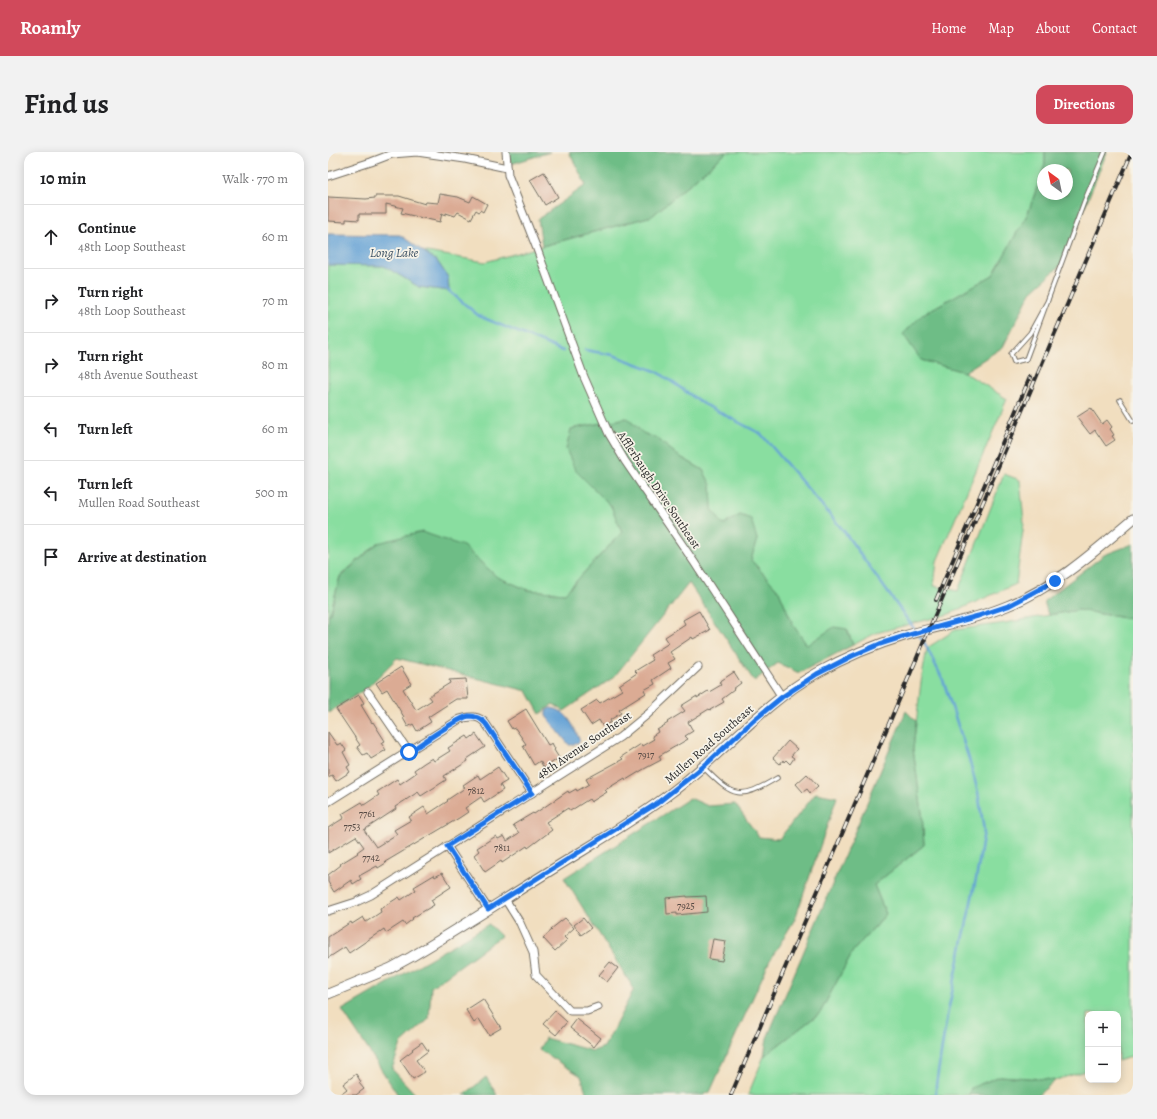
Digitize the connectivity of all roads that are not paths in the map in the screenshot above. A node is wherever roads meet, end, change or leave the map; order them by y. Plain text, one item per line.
1 (506, 152) edge
2 (1105, 152) edge
3 (425, 153) edge
4 (507, 168) junction
5 (328, 176) edge
6 (1048, 300) junction
7 (1120, 400) dead end
8 (1133, 421) edge
9 (1133, 519) edge
10 (698, 667) dead end
11 (368, 692) dead end
12 (782, 697) junction
13 (409, 752) junction
14 (703, 767) junction
15 (777, 778) dead end
16 (532, 793) junction
17 (329, 800) edge
18 (447, 846) junction
19 (505, 899) junction
20 (329, 909) edge
21 (488, 909) junction
22 (328, 994) edge
23 (598, 1007) dead end

1 - 4 street, Afflerbaugh Drive Southeast
2 - 6 lane
3 - 4 street
3 - 5 street
4 - 12 street, Afflerbaugh Drive Southeast
6 - 6 lane
7 - 8 lane
9 - 12 street, Mullen Road Southeast
10 - 16 street, 48th Avenue Southeast
11 - 13 street
12 - 14 street, Mullen Road Southeast
13 - 16 street
13 - 17 street
14 - 15 lane
14 - 19 street, Mullen Road Southeast
16 - 18 street, 48th Avenue Southeast
18 - 20 street, 48th Avenue Southeast
18 - 21 street
19 - 21 street, Mullen Road Southeast
19 - 23 street
21 - 22 street, Mullen Road Southeast

